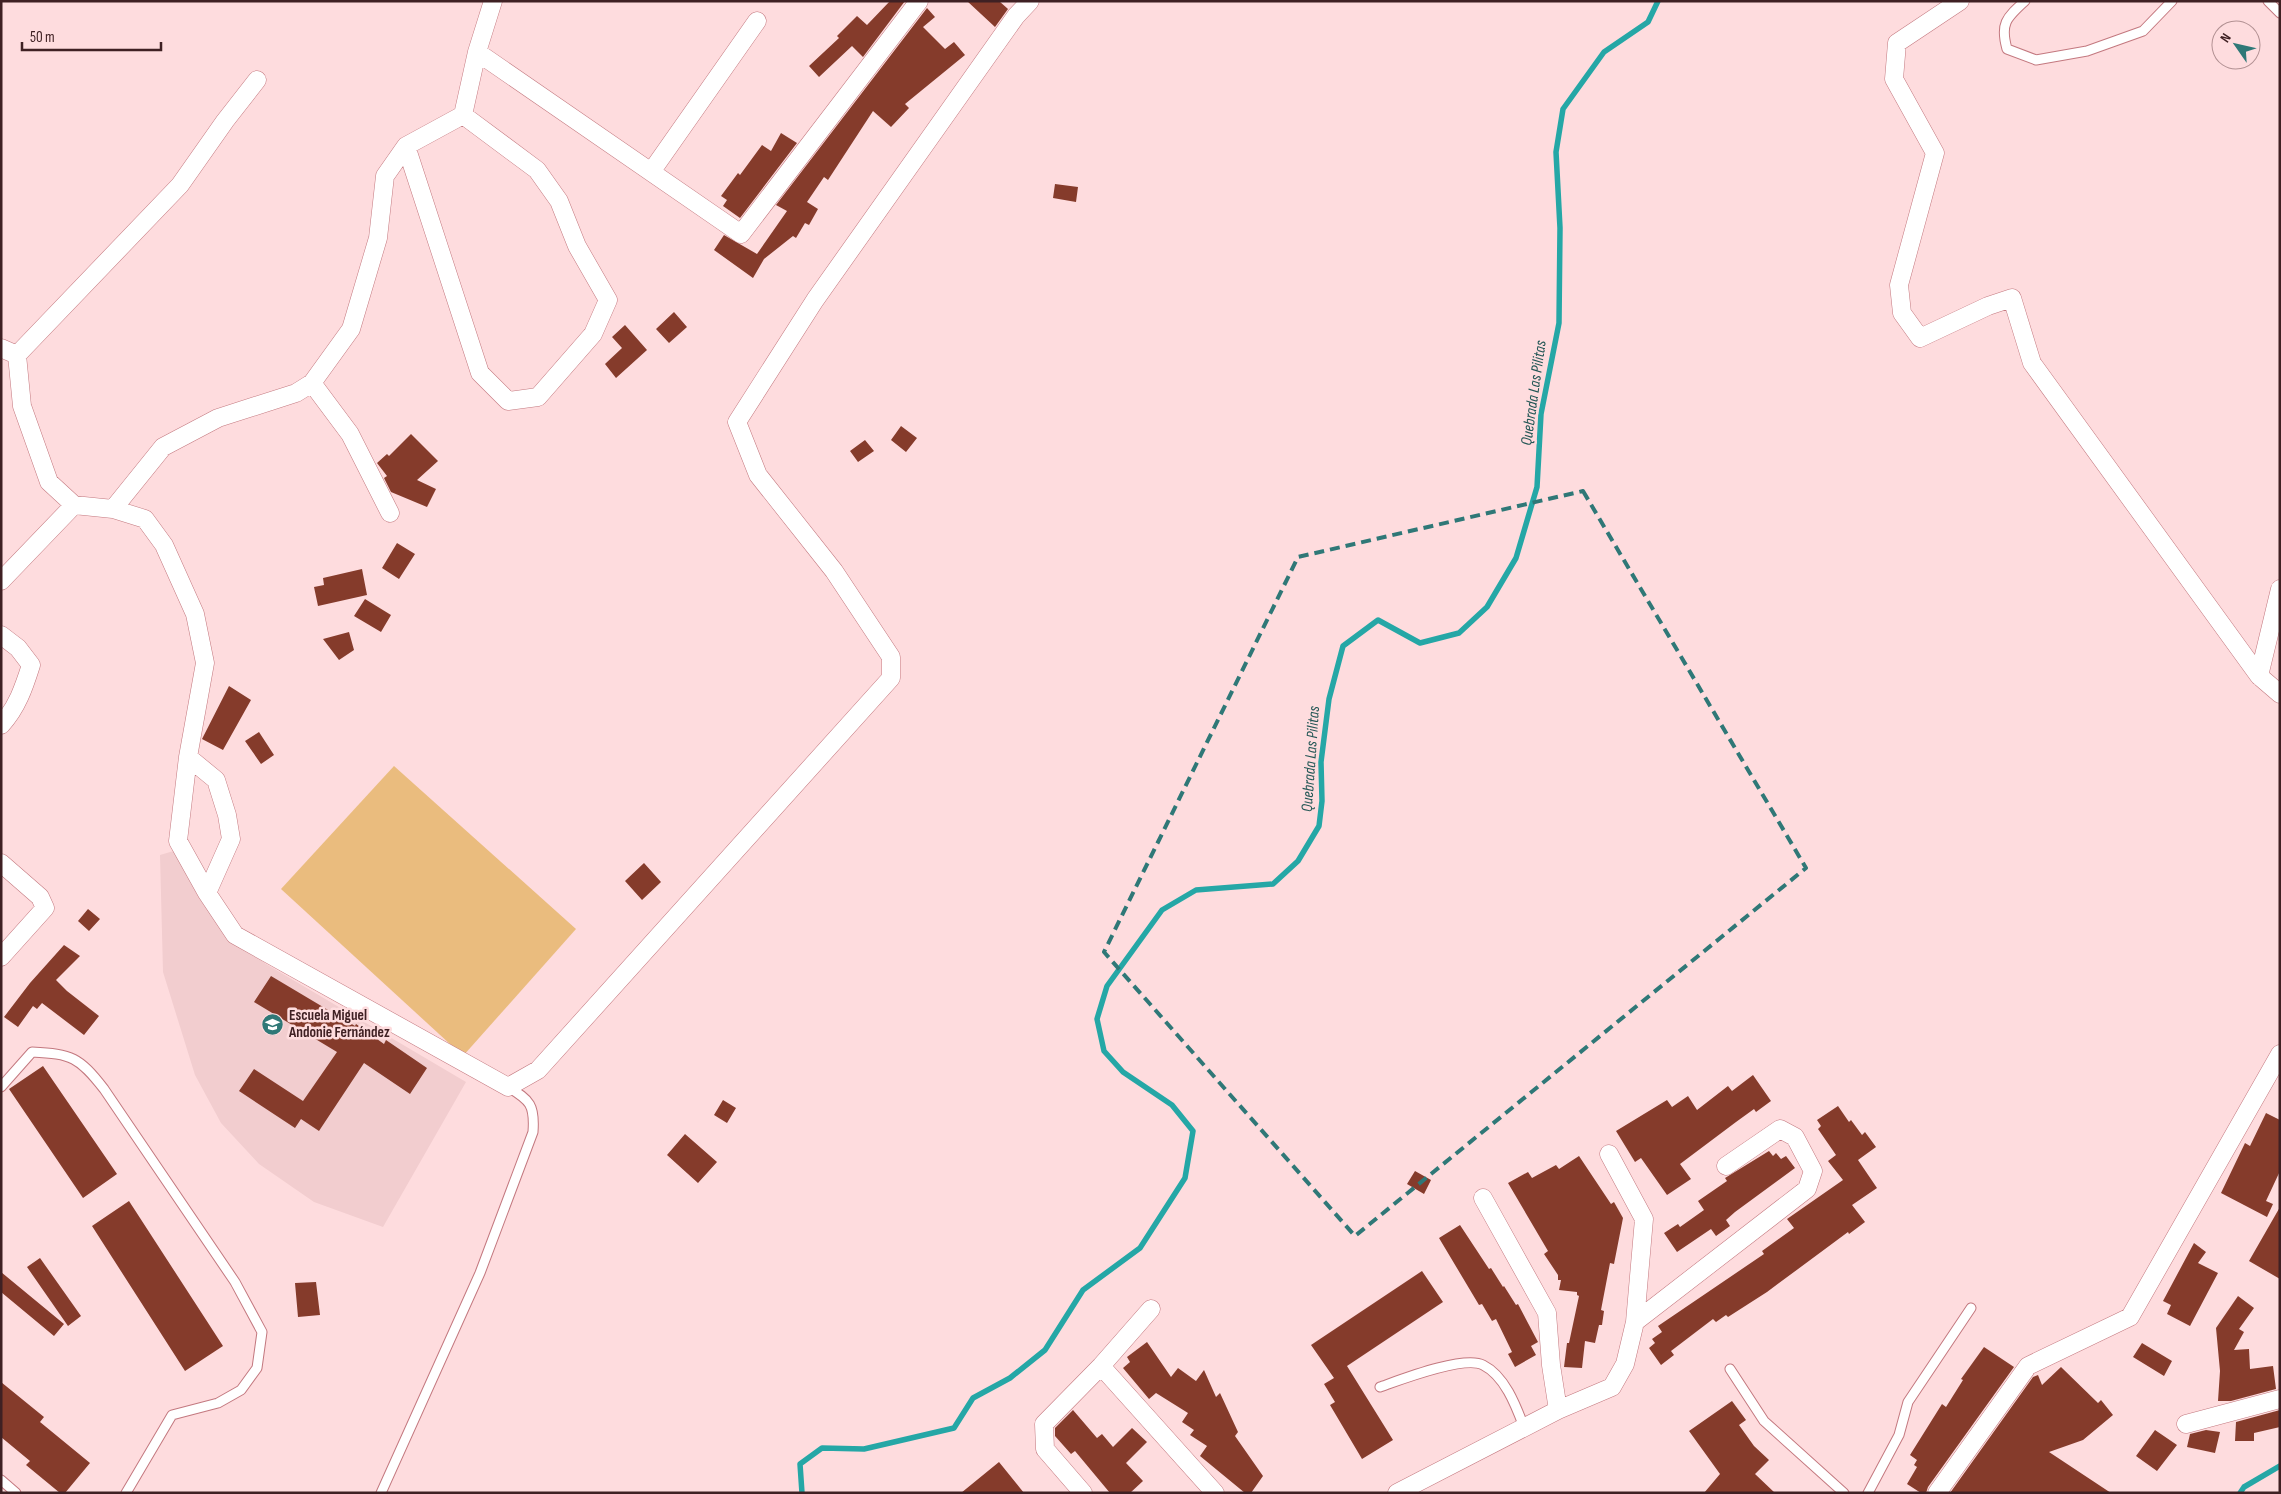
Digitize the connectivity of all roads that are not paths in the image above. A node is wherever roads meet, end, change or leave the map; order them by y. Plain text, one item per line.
1 (493, 1) edge
2 (919, 1) edge
3 (1030, 1) edge
4 (1960, 1) edge
5 (2026, 1) edge
6 (2172, 1) edge
7 (2268, 1) edge
8 (2280, 13) edge
9 (757, 21) dead end
10 (477, 52) junction
11 (257, 80) dead end
12 (463, 115) junction
13 (406, 146) junction
14 (652, 172) junction
15 (9, 352) edge
16 (312, 383) junction
17 (74, 505) junction
18 (114, 509) junction
19 (390, 513) dead end
20 (1, 581) edge
21 (2280, 589) edge
22 (1, 635) edge
23 (2259, 676) junction
24 (2280, 694) edge
25 (1, 725) edge
26 (188, 757) junction
27 (1, 863) edge
28 (207, 893) junction
29 (1, 958) edge
30 (2280, 1054) edge
31 (1, 1087) edge
32 (508, 1087) junction
33 (1609, 1154) dead end
34 (1726, 1166) dead end
35 (1482, 1198) dead end
36 (1151, 1308) dead end
37 (1971, 1308) dead end
38 (1635, 1322) junction
39 (1101, 1366) junction
40 (1730, 1369) dead end
41 (1380, 1387) dead end
42 (2280, 1400) edge
43 (1558, 1410) junction
44 (2186, 1424) dead end
45 (1524, 1427) junction
46 (1, 1480) edge
47 (16, 1493) edge
48 (126, 1493) edge
49 (381, 1493) edge
50 (1083, 1493) edge
51 (1215, 1493) edge
52 (1396, 1493) edge
53 (1844, 1493) edge
54 (1868, 1493) edge
55 (1937, 1493) edge

1 - 10 street
2 - 14 street
3 - 32 street
4 - 23 street
5 - 6 lane
7 - 8 lane
9 - 14 street
10 - 12 street
10 - 14 street
11 - 15 street
12 - 13 street
12 - 13 street
13 - 16 street
15 - 17 street
16 - 18 street
16 - 19 street
17 - 18 street
17 - 20 street
18 - 26 street
21 - 23 street
22 - 25 street
23 - 24 street
26 - 28 street
26 - 28 street
27 - 29 street
28 - 32 street
30 - 55 street
31 - 48 lane
32 - 49 lane
33 - 38 street
34 - 38 street
35 - 43 street
36 - 39 street
37 - 54 lane
38 - 43 street
39 - 50 street
39 - 51 street
40 - 53 lane
41 - 45 lane
42 - 44 street
43 - 45 street
45 - 52 street
46 - 47 lane

